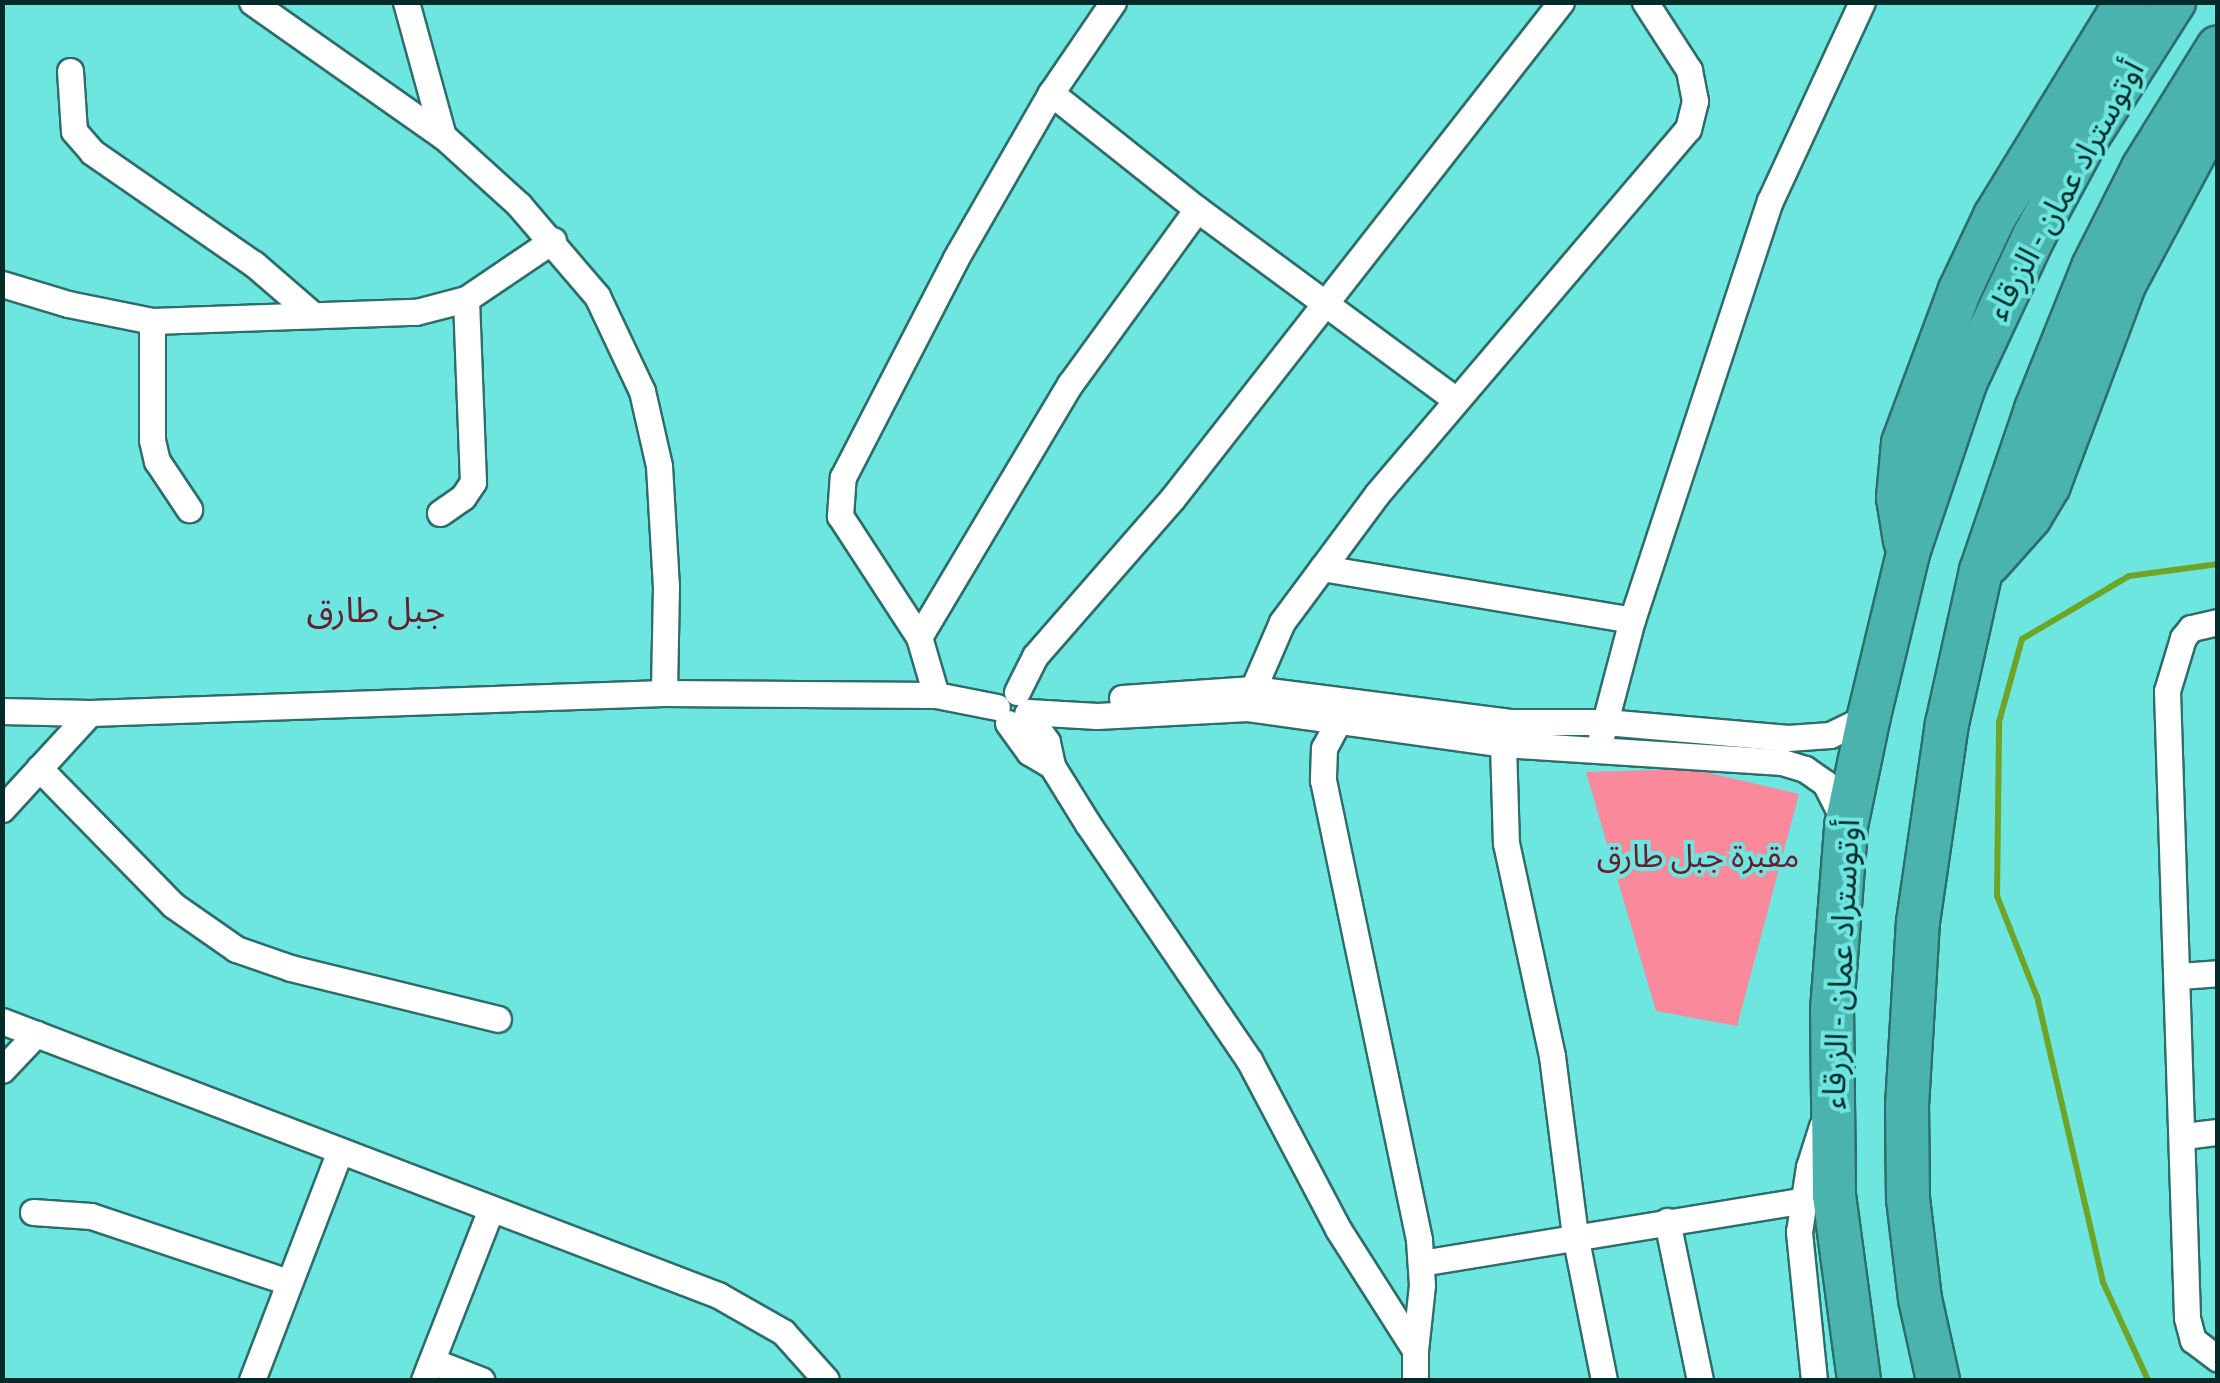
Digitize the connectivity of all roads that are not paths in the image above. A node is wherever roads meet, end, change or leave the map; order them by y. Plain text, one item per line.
1 (252, 2) edge
2 (406, 2) edge
3 (1113, 2) edge
4 (1561, 2) edge
5 (1646, 2) edge
6 (1862, 2) edge
7 (2126, 2) edge
8 (2174, 2) edge
9 (2218, 47) edge
10 (70, 71) dead end
11 (1051, 93) junction
12 (2218, 110) edge
13 (442, 136) junction
14 (1197, 209) junction
15 (1995, 216) junction
16 (2034, 236) junction
17 (553, 240) junction
18 (2109, 275) junction
19 (2, 284) edge
20 (466, 298) junction
21 (1326, 302) junction
22 (313, 315) junction
23 (152, 321) junction
24 (1454, 399) junction
25 (189, 509) dead end
26 (440, 512) dead end
27 (1908, 553) junction
28 (1322, 568) junction
29 (1632, 620) junction
30 (2218, 622) edge
31 (919, 637) junction
32 (1253, 689) junction
33 (664, 693) junction
34 (936, 695) junction
35 (1017, 708) junction
36 (2, 711) edge
37 (90, 713) junction
38 (1870, 716) junction
39 (1339, 720) junction
40 (1602, 735) junction
41 (1503, 744) junction
42 (39, 768) junction
43 (2, 809) edge
44 (1846, 826) junction
45 (2218, 973) edge
46 (2179, 976) junction
47 (498, 1019) dead end
48 (2, 1021) edge
49 (36, 1034) junction
50 (2, 1070) edge
51 (2218, 1132) edge
52 (2184, 1136) junction
53 (340, 1151) junction
54 (1818, 1197) junction
55 (491, 1209) junction
56 (33, 1212) dead end
57 (1667, 1222) junction
58 (1575, 1235) junction
59 (1422, 1263) junction
60 (288, 1282) junction
61 (1415, 1350) junction
62 (2218, 1359) edge
63 (428, 1370) edge
64 (252, 1380) edge
65 (482, 1380) edge
66 (826, 1380) edge
67 (1416, 1380) edge
68 (1604, 1380) edge
69 (1700, 1380) edge
70 (1814, 1380) edge
71 (1859, 1380) edge
72 (1938, 1380) edge

1 - 13 street
2 - 13 street
3 - 11 street
4 - 21 street
5 - 24 street
6 - 29 street
7 - 15 highway, أوتوستراد عمان - الزرقاء
8 - 16 highway, أوتوستراد عمان - الزرقاء
9 - 18 highway, أوتوستراد عمان - الزرقاء
10 - 22 street
11 - 14 street
11 - 31 street
12 - 18 highway, أوتوستراد عمان - الزرقاء
13 - 17 street
14 - 21 street
14 - 31 street
15 - 16 highway
15 - 27 highway, أوتوستراد عمان - الزرقاء
16 - 27 highway, أوتوستراد عمان - الزرقاء
17 - 20 street
17 - 33 street
18 - 72 highway, أوتوستراد عمان - الزرقاء
19 - 23 street
20 - 22 street
20 - 26 street
21 - 24 street
21 - 35 street
22 - 23 street
23 - 25 street
24 - 28 street
27 - 38 highway, أوتوستراد عمان - الزرقاء
28 - 29 street
28 - 32 street
29 - 40 street
30 - 46 street
31 - 34 street
32 - 35 street
32 - 40 street
33 - 34 street
33 - 37 street
34 - 35 street
35 - 39 street
35 - 61 street
36 - 37 street
37 - 42 street
38 - 40 street
38 - 44 highway, أوتوستراد عمان - الزرقاء
39 - 41 street
39 - 59 street
40 - 41 street
40 - 44 street
41 - 58 street
42 - 43 street
42 - 47 street
44 - 54 highway, أوتوستراد عمان - الزرقاء
45 - 46 street
46 - 52 street
48 - 49 street
49 - 50 street
49 - 53 street
51 - 52 street
52 - 62 street
53 - 55 street
53 - 60 street
54 - 57 street
54 - 70 street
54 - 71 highway, أوتوستراد عمان - الزرقاء
55 - 63 street
55 - 66 street
56 - 60 street
57 - 58 street
57 - 69 street
58 - 59 street
58 - 68 street
59 - 61 street
60 - 64 street
61 - 67 street
63 - 65 street

